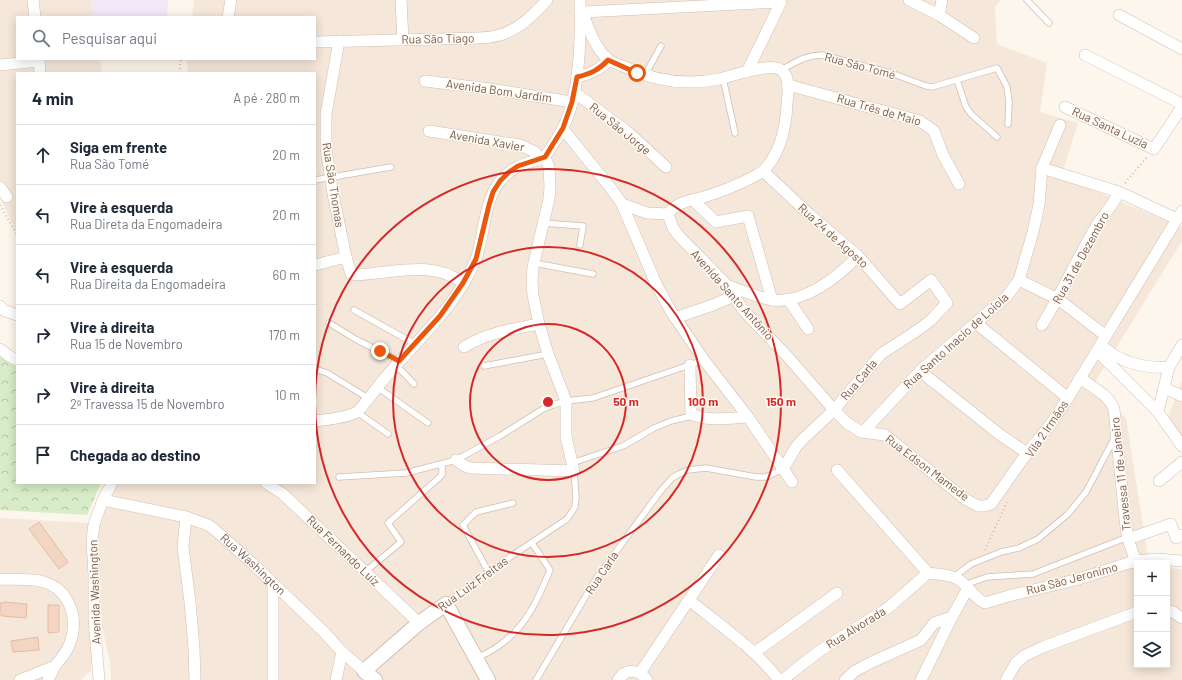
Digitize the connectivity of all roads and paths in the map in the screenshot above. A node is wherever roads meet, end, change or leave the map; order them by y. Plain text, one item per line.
1 (33, 0) edge
2 (231, 0) edge
3 (401, 0) edge
4 (547, 0) edge
5 (580, 0) edge
6 (908, 0) edge
7 (942, 0) edge
8 (1027, 0) edge
9 (784, 1) edge
10 (582, 13) junction
11 (939, 15) junction
12 (1120, 15) dead end
13 (35, 16) edge
14 (228, 16) edge
15 (1049, 23) dead end
16 (974, 38) dead end
17 (403, 40) junction
18 (338, 41) junction
19 (316, 42) edge
20 (661, 46) dead end
21 (1182, 49) edge
22 (1084, 54) dead end
23 (39, 60) edge
24 (181, 60) edge
25 (608, 60) junction
26 (0, 65) edge
27 (781, 70) junction
28 (40, 72) edge
29 (179, 72) edge
30 (748, 72) junction
31 (645, 75) junction
32 (577, 77) junction
33 (723, 78) junction
34 (958, 80) junction
35 (425, 81) dead end
36 (788, 84) junction
37 (573, 97) junction
38 (1182, 104) edge
39 (1065, 107) dead end
40 (1182, 107) edge
41 (1008, 124) dead end
42 (1060, 125) dead end
43 (563, 128) junction
44 (429, 131) dead end
45 (735, 133) dead end
46 (997, 137) dead end
47 (1154, 149) junction
48 (542, 158) junction
49 (391, 167) dead end
50 (666, 167) dead end
51 (1042, 168) junction
52 (763, 172) junction
53 (330, 177) junction
54 (316, 180) edge
55 (959, 184) dead end
56 (0, 187) edge
57 (1119, 192) junction
58 (693, 200) junction
59 (3, 201) edge
60 (622, 204) junction
61 (668, 214) junction
62 (1179, 215) edge
63 (543, 223) junction
64 (16, 233) edge
65 (580, 245) dead end
66 (858, 256) junction
67 (346, 257) junction
68 (534, 263) junction
69 (316, 265) edge
70 (593, 274) dead end
71 (1019, 280) junction
72 (463, 283) junction
73 (731, 291) junction
74 (788, 299) junction
75 (1058, 299) junction
76 (772, 300) junction
77 (947, 303) joint
78 (0, 306) edge
79 (354, 310) dead end
80 (16, 315) edge
81 (675, 318) junction
82 (329, 323) dead end
83 (976, 323) junction
84 (539, 324) junction
85 (1042, 325) dead end
86 (808, 329) dead end
87 (415, 344) junction
88 (1101, 344) junction
89 (1182, 345) edge
90 (464, 348) dead end
91 (0, 349) edge
92 (548, 354) junction
93 (16, 360) edge
94 (704, 360) junction
95 (397, 363) junction
96 (690, 365) junction
97 (484, 366) dead end
98 (1169, 367) junction
99 (316, 369) edge
100 (920, 371) junction
101 (1080, 378) junction
102 (414, 384) dead end
103 (377, 387) junction
104 (1164, 388) junction
105 (1182, 396) edge
106 (368, 398) junction
107 (1068, 398) junction
108 (566, 401) junction
109 (834, 410) junction
110 (357, 412) junction
111 (1158, 412) junction
112 (693, 416) junction
113 (748, 417) junction
114 (316, 421) edge
115 (428, 423) dead end
116 (863, 432) junction
117 (1117, 433) junction
118 (388, 434) dead end
119 (1182, 446) edge
120 (1029, 452) junction
121 (456, 460) junction
122 (1182, 462) edge
123 (442, 464) junction
124 (573, 467) junction
125 (782, 469) junction
126 (837, 470) dead end
127 (339, 476) dead end
128 (1159, 481) dead end
129 (792, 482) dead end
130 (111, 484) edge
131 (268, 484) edge
132 (1008, 498) dead end
133 (103, 500) junction
134 (513, 503) dead end
135 (978, 506) joint
136 (186, 517) junction
137 (1182, 535) edge
138 (1128, 538) junction
139 (532, 543) junction
140 (719, 556) dead end
141 (1135, 560) edge
142 (1152, 560) edge
143 (1170, 560) edge
144 (1170, 560) edge
145 (980, 561) junction
146 (1182, 561) edge
147 (1134, 564) edge
148 (365, 572) junction
149 (489, 573) junction
150 (928, 573) junction
151 (954, 577) junction
152 (0, 579) edge
153 (273, 584) junction
154 (969, 585) junction
155 (837, 593) dead end
156 (689, 600) junction
157 (446, 604) junction
158 (1170, 611) edge
159 (1134, 613) edge
160 (952, 617) junction
161 (1182, 618) edge
162 (418, 623) junction
163 (342, 652) junction
164 (754, 653) junction
165 (477, 658) junction
166 (55, 666) junction
167 (364, 671) junction
168 (643, 676) edge
169 (20, 680) edge
170 (48, 680) edge
171 (99, 680) edge
172 (195, 680) edge
173 (274, 680) edge
174 (336, 680) edge
175 (375, 680) edge
176 (488, 680) edge
177 (536, 680) edge
178 (618, 680) edge
179 (779, 680) edge
180 (783, 680) edge
181 (846, 680) edge
182 (921, 680) edge
183 (1006, 680) edge

1 - 13 street
2 - 14 street
3 - 17 street
4 - 17 street, Rua São Tiago
5 - 10 street
6 - 11 street
7 - 11 street
8 - 15 lane
9 - 10 street
9 - 30 street
10 - 25 street
10 - 32 street
11 - 16 street
12 - 21 street
17 - 18 street, Rua São Tiago
18 - 19 street, Rua São Tiago
18 - 53 street, Rua São Thomas
20 - 31 lane
22 - 38 street
23 - 26 street
23 - 28 street
24 - 29 path
25 - 31 street, Rua São Tomé
25 - 32 street
27 - 30 street, Rua São Tomé
27 - 34 lane, Rua São Tomé
27 - 36 street
30 - 33 street, Rua São Tomé
31 - 33 street, Rua São Tomé
32 - 37 street
33 - 45 lane
34 - 41 lane, Rua São Tomé
34 - 46 lane
35 - 37 street, Avenida Bom Jardim
36 - 52 street
36 - 55 street, Rua Três de Maio
37 - 43 street
37 - 50 street, Rua São Jorge
39 - 47 street, Rua Santa Luzía
40 - 47 street
42 - 51 street, Rua Santo Inacio de Loiola
43 - 48 street
43 - 60 street
44 - 48 street, Avenida Xavier
47 - 57 path
48 - 63 street
48 - 72 street
49 - 53 lane
51 - 57 street
51 - 71 street, Rua Santo Inacio de Loiola
52 - 58 street
52 - 66 street, Rua 24 de Agosto
53 - 54 lane
53 - 67 street, Rua São Thomas
56 - 59 street
57 - 62 street
57 - 75 street, Rua 31 de Dezembro
58 - 61 street
58 - 76 street
59 - 64 path
60 - 61 street
60 - 81 street
61 - 73 street, Avenida Santo Antônio
62 - 88 street, Vila 2 Irmãos
63 - 65 lane
63 - 68 street
66 - 74 street
66 - 77 street, Rua 24 de Agosto
67 - 69 street
67 - 72 street, Rua São Thomas
68 - 70 lane
68 - 84 street
71 - 75 street
71 - 83 street, Rua Santo Inacio de Loiola
72 - 87 street
73 - 76 street
73 - 81 street
73 - 109 street, Avenida Santo Antônio
74 - 76 street
74 - 86 street
75 - 85 street, Rua 31 de Dezembro
75 - 88 street
77 - 109 street, Rua Carla
78 - 80 street
79 - 87 lane
81 - 94 street
82 - 95 lane
83 - 100 street, Rua Santo Inacio de Loiola
83 - 107 street
84 - 90 street
84 - 92 street
87 - 95 street
88 - 98 street
88 - 101 street, Vila 2 Irmãos
88 - 111 street
89 - 98 street
91 - 93 street
92 - 97 lane
92 - 108 street
94 - 96 lane
94 - 113 street
95 - 102 lane
95 - 103 street
96 - 108 lane
96 - 112 street
98 - 104 street
99 - 106 lane
100 - 116 street, Rua Santo Inacio de Loiola
100 - 120 street
101 - 107 street, Vila 2 Irmãos
101 - 117 street, Travessa 11 de Janeiro
103 - 106 street
103 - 115 lane
104 - 105 street
104 - 111 street
106 - 110 street
107 - 120 street, Vila 2 Irmãos
108 - 121 lane
108 - 124 street
109 - 116 street, Rua Edson Mamede
109 - 125 street, Rua Carla
110 - 114 street
110 - 118 lane
111 - 119 street
112 - 113 street
112 - 124 lane
113 - 125 street
116 - 135 street, Rua Edson Mamede
117 - 138 street, Travessa 11 de Janeiro
117 - 145 lane
120 - 135 street, Vila 2 Irmãos
121 - 123 lane
121 - 124 street
122 - 128 street
123 - 127 lane
123 - 148 lane
124 - 139 lane, Rua Luiz Freitas
125 - 129 street
125 - 177 lane, Rua Carla
126 - 150 street
130 - 133 street, Avenida Washington
131 - 148 street, Rua Fernando Luiz
132 - 145 path
133 - 136 street, Rua Washington
133 - 171 street, Avenida Washington
134 - 149 lane
136 - 153 street, Rua Washington
136 - 172 street
137 - 138 street
138 - 141 street, Travessa 11 de Janeiro
138 - 154 lane
139 - 149 lane, Rua Luiz Freitas
139 - 165 lane
140 - 156 street
142 - 143 street, Rua São Jeronimo
144 - 146 street, Rua São Jeronimo
145 - 151 lane
147 - 154 street, Rua São Jeronimo
148 - 162 street, Rua Fernando Luiz
149 - 157 lane, Rua Luiz Freitas
150 - 151 street
150 - 180 street, Rua Alvorada
151 - 154 street
152 - 166 street
153 - 163 street, Rua Washington
153 - 173 street
154 - 160 street
155 - 164 street
156 - 164 street
156 - 168 street
157 - 162 street, Rua Luiz Freitas
157 - 165 street
158 - 161 street
159 - 183 street
160 - 181 street
160 - 182 street
162 - 167 street, Rua Luiz Freitas
163 - 167 street, Rua Washington
163 - 174 street
164 - 179 street
165 - 176 street
166 - 169 street
166 - 170 street
167 - 175 street, Rua Washington
168 - 178 street

